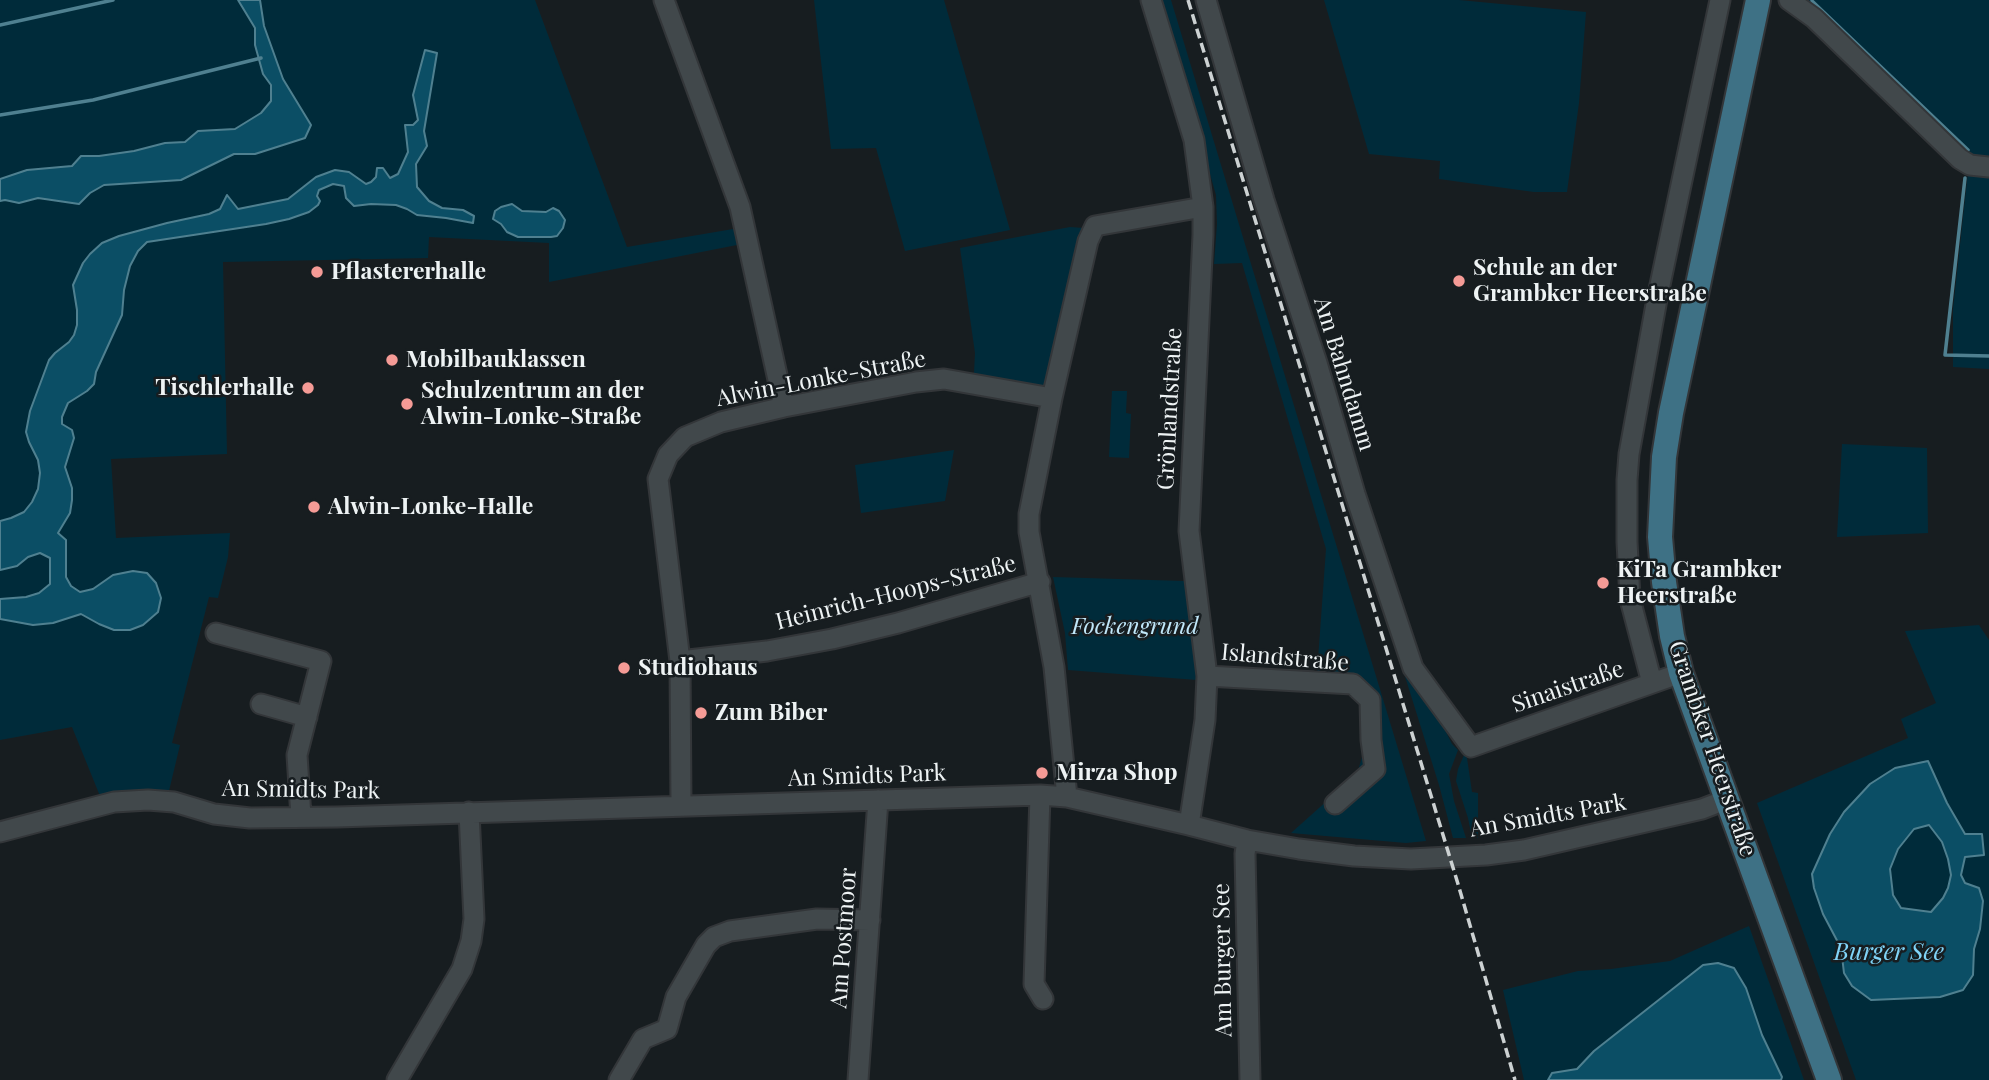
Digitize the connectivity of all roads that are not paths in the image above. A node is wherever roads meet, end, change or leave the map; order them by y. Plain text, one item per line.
1 (664, 0) edge
2 (1151, 0) edge
3 (1206, 0) edge
4 (1720, 0) edge
5 (1758, 0) edge
6 (1789, 0) edge
7 (1989, 167) edge
8 (1203, 208) junction
9 (1052, 398) junction
10 (784, 407) junction
11 (1040, 582) junction
12 (216, 633) dead end
13 (680, 662) junction
14 (1681, 673) junction
15 (1207, 676) junction
16 (1653, 683) junction
17 (261, 704) dead end
18 (307, 717) junction
19 (1471, 747) joint
20 (1040, 795) junction
21 (1067, 797) junction
22 (1728, 799) junction
23 (877, 800) junction
24 (1335, 804) dead end
25 (681, 806) junction
26 (469, 812) junction
27 (301, 817) junction
28 (1189, 825) junction
29 (0, 832) edge
30 (1247, 840) junction
31 (870, 920) junction
32 (1043, 999) dead end
33 (397, 1080) edge
34 (619, 1080) edge
35 (858, 1080) edge
36 (1250, 1080) edge
37 (1829, 1080) edge

1 - 10 street
2 - 8 street, Grönlandstraße
3 - 19 street, Am Bahndamm
4 - 16 street, Grambker Heerstraße
5 - 14 main road, Grambker Heerstraße
6 - 7 street
8 - 9 street
8 - 15 street, Grönlandstraße
9 - 10 street, Alwin-Lonke-Straße
9 - 11 street
10 - 13 street, Alwin-Lonke-Straße
11 - 13 street, Heinrich-Hoops-Straße
11 - 21 street
12 - 18 street
13 - 25 street, Alwin-Lonke-Straße
14 - 16 street, Sinaistraße
14 - 22 main road, Grambker Heerstraße
15 - 24 street, Islandstraße
15 - 28 street, Grönlandstraße
16 - 19 street, Sinaistraße
17 - 18 street
18 - 27 street
20 - 21 street, An Smidts Park
20 - 23 street, An Smidts Park
20 - 32 street
21 - 28 street, An Smidts Park
22 - 30 street, An Smidts Park
22 - 37 main road, Grambker Heerstraße
23 - 25 street, An Smidts Park
23 - 31 street, Am Postmoor
25 - 26 street, An Smidts Park
26 - 27 street, An Smidts Park
26 - 33 street
27 - 29 street, An Smidts Park
28 - 30 street, An Smidts Park
30 - 36 street, Am Burger See
31 - 34 street
31 - 35 street, Am Postmoor

